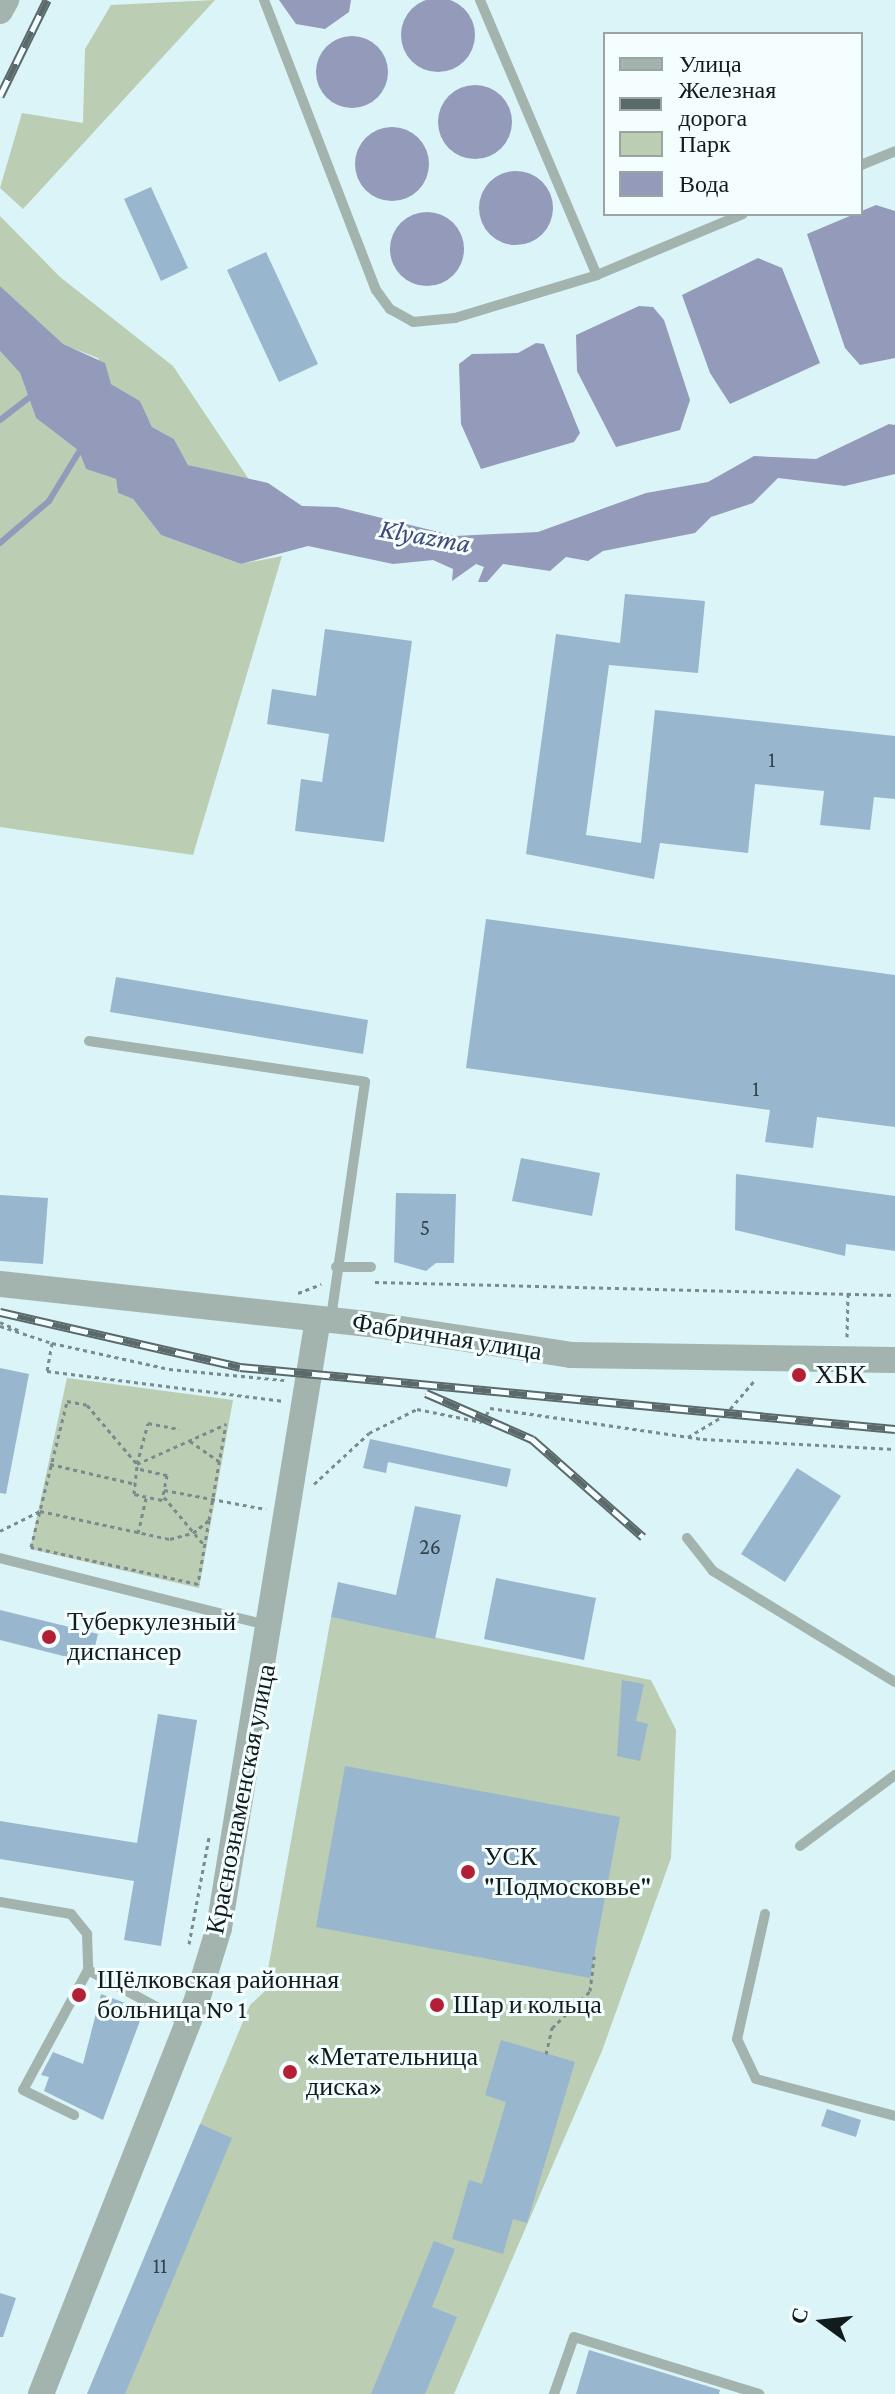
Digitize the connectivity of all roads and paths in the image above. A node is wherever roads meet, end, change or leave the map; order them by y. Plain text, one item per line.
1 (6, 0) edge
2 (264, 0) edge
3 (480, 0) edge
4 (0, 11) edge
5 (895, 151) edge
6 (863, 164) edge
7 (738, 216) edge
8 (597, 275) junction
9 (89, 1041) dead end
10 (336, 1267) junction
11 (371, 1267) dead end
12 (334, 1280) junction
13 (0, 1284) edge
14 (848, 1293) junction
15 (895, 1295) edge
16 (324, 1319) junction
17 (0, 1324) edge
18 (847, 1342) dead end
19 (52, 1343) junction
20 (895, 1360) edge
21 (755, 1379) dead end
22 (294, 1381) dead end
23 (292, 1402) dead end
24 (179, 1429) dead end
25 (688, 1437) junction
26 (190, 1441) junction
27 (895, 1449) edge
28 (220, 1462) junction
29 (50, 1464) junction
30 (138, 1466) junction
31 (136, 1484) junction
32 (314, 1484) dead end
33 (164, 1490) junction
34 (163, 1496) junction
35 (146, 1497) junction
36 (213, 1499) junction
37 (40, 1511) junction
38 (276, 1515) junction
39 (209, 1520) junction
40 (0, 1531) edge
41 (138, 1533) junction
42 (193, 1533) junction
43 (687, 1538) dead end
44 (205, 1546) junction
45 (0, 1558) edge
46 (273, 1626) junction
47 (895, 1682) edge
48 (895, 1775) edge
49 (210, 1833) dead end
50 (800, 1846) dead end
51 (0, 1902) edge
52 (765, 1914) dead end
53 (187, 1955) dead end
54 (594, 1956) dead end
55 (88, 1970) junction
56 (188, 2024) junction
57 (546, 2054) dead end
58 (74, 2115) dead end
59 (895, 2116) edge
60 (41, 2394) edge
61 (554, 2394) edge
62 (759, 2394) edge

1 - 4 street
2 - 8 lane
3 - 8 lane
5 - 6 lane
7 - 8 lane
9 - 10 lane
10 - 11 lane
10 - 12 lane
12 - 14 path
12 - 16 lane
13 - 16 street, Фабричная улица
14 - 15 path
14 - 18 path
16 - 20 street, Фабричная улица
16 - 38 street, Краснознаменская улица
17 - 19 path
19 - 22 path
19 - 23 path
21 - 25 path
24 - 30 path
25 - 27 path
25 - 32 path
26 - 28 path
26 - 28 path
26 - 30 path
28 - 36 path
29 - 30 path
29 - 31 path
29 - 37 path
30 - 31 path
30 - 33 path
31 - 35 path
33 - 34 path
33 - 36 path
34 - 35 path
34 - 42 path
35 - 41 path
36 - 38 path
36 - 39 path
37 - 40 path
37 - 41 path
37 - 44 path
38 - 46 street, Краснознаменская улица
39 - 42 path
39 - 44 path
41 - 42 path
42 - 44 path
43 - 47 lane
45 - 46 lane
46 - 56 street, Краснознаменская улица
48 - 50 lane
49 - 53 path
51 - 55 lane
52 - 59 lane
54 - 57 path
55 - 56 lane
55 - 58 lane
56 - 60 street, Краснознаменская улица
61 - 62 lane

